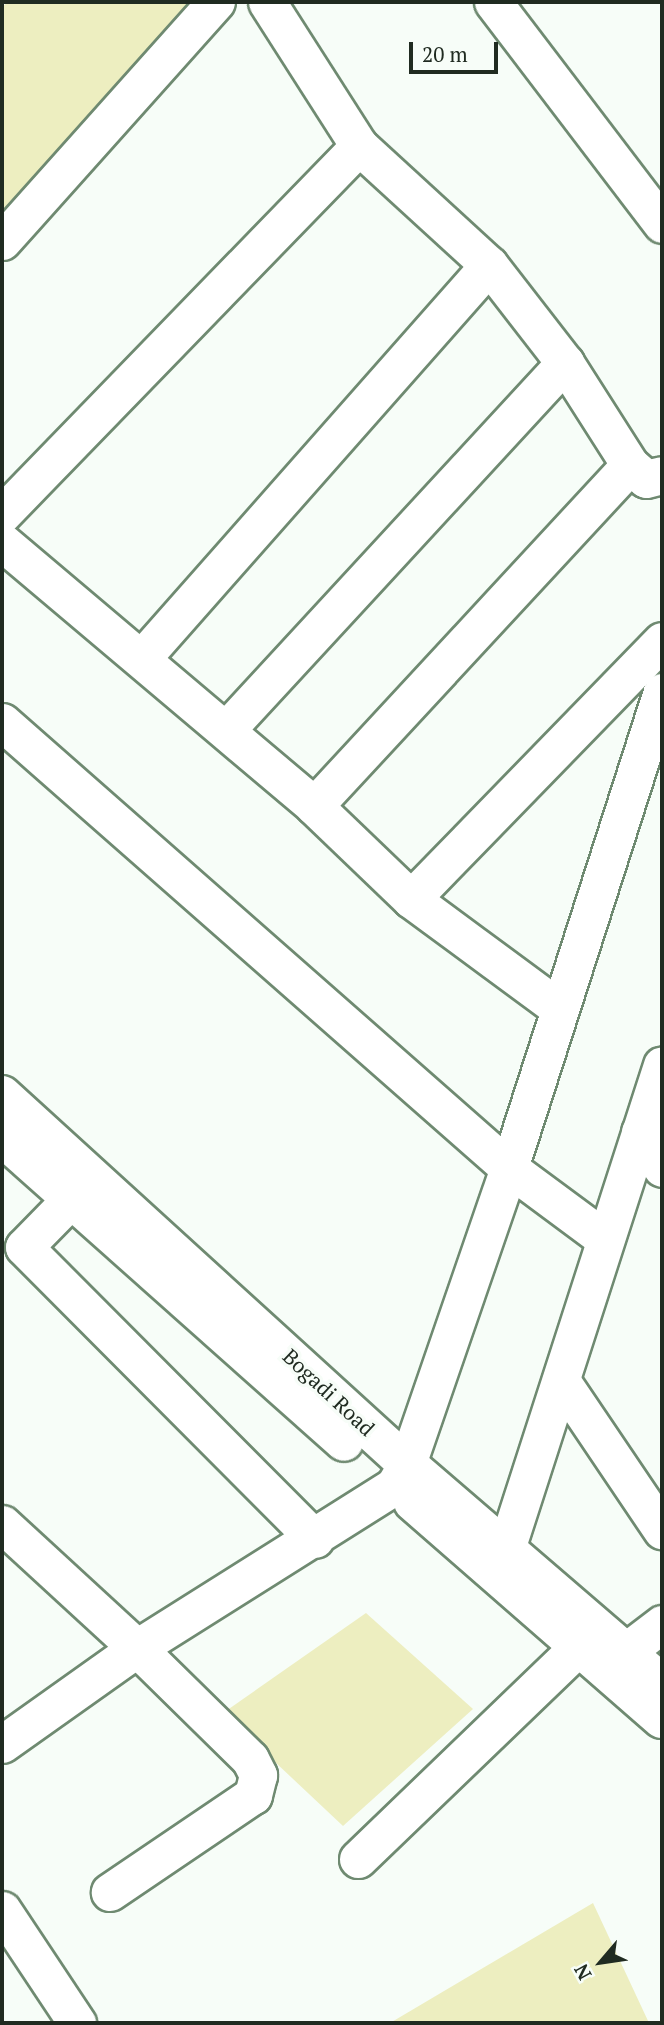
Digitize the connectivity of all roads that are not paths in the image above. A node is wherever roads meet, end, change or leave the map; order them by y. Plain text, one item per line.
1 (216, 2) edge
2 (267, 2) edge
3 (492, 2) edge
4 (359, 146) junction
5 (662, 224) edge
6 (2, 241) edge
7 (489, 265) junction
8 (565, 363) junction
9 (646, 470) edge
10 (2, 514) edge
11 (2, 542) edge
12 (662, 641) edge
13 (142, 659) junction
14 (662, 692) edge
15 (2, 722) edge
16 (226, 730) junction
17 (314, 806) junction
18 (411, 899) junction
19 (560, 1009) junction
20 (662, 1065) edge
21 (2, 1095) edge
22 (640, 1132) junction
23 (2, 1137) edge
24 (509, 1168) junction
25 (662, 1168) edge
26 (71, 1199) junction
27 (605, 1239) junction
28 (562, 1382) junction
29 (400, 1475) junction
30 (2, 1524) edge
31 (662, 1530) edge
32 (315, 1539) junction
33 (507, 1546) junction
34 (662, 1624) edge
35 (580, 1645) junction
36 (137, 1648) junction
37 (628, 1650) junction
38 (662, 1683) edge
39 (662, 1719) edge
40 (2, 1744) edge
41 (358, 1860) dead end
42 (110, 1892) dead end
43 (2, 1910) edge
44 (76, 2023) edge

1 - 6 street
2 - 4 street
3 - 5 street
4 - 7 street
4 - 10 street
7 - 8 street
7 - 13 street
8 - 9 street
8 - 16 street
9 - 17 street
11 - 13 street
12 - 18 street
13 - 16 street
14 - 19 street
15 - 24 street
16 - 17 street
17 - 18 street
18 - 19 street
19 - 24 street
20 - 22 street
21 - 29 main road, Bogadi Road
22 - 25 street
22 - 27 street
23 - 26 main road, Bogadi Road
24 - 27 street
24 - 29 street
26 - 29 main road, Bogadi Road
26 - 32 street
27 - 28 street
28 - 31 street
28 - 33 street
29 - 32 street
29 - 33 main road, Bogadi Road
29 - 35 main road, Bogadi Road
30 - 36 street
32 - 36 street
33 - 37 main road, Bogadi Road
34 - 37 street
35 - 39 main road, Bogadi Road
35 - 41 street
36 - 40 street
36 - 42 street
37 - 38 main road, Bogadi Road
43 - 44 street

